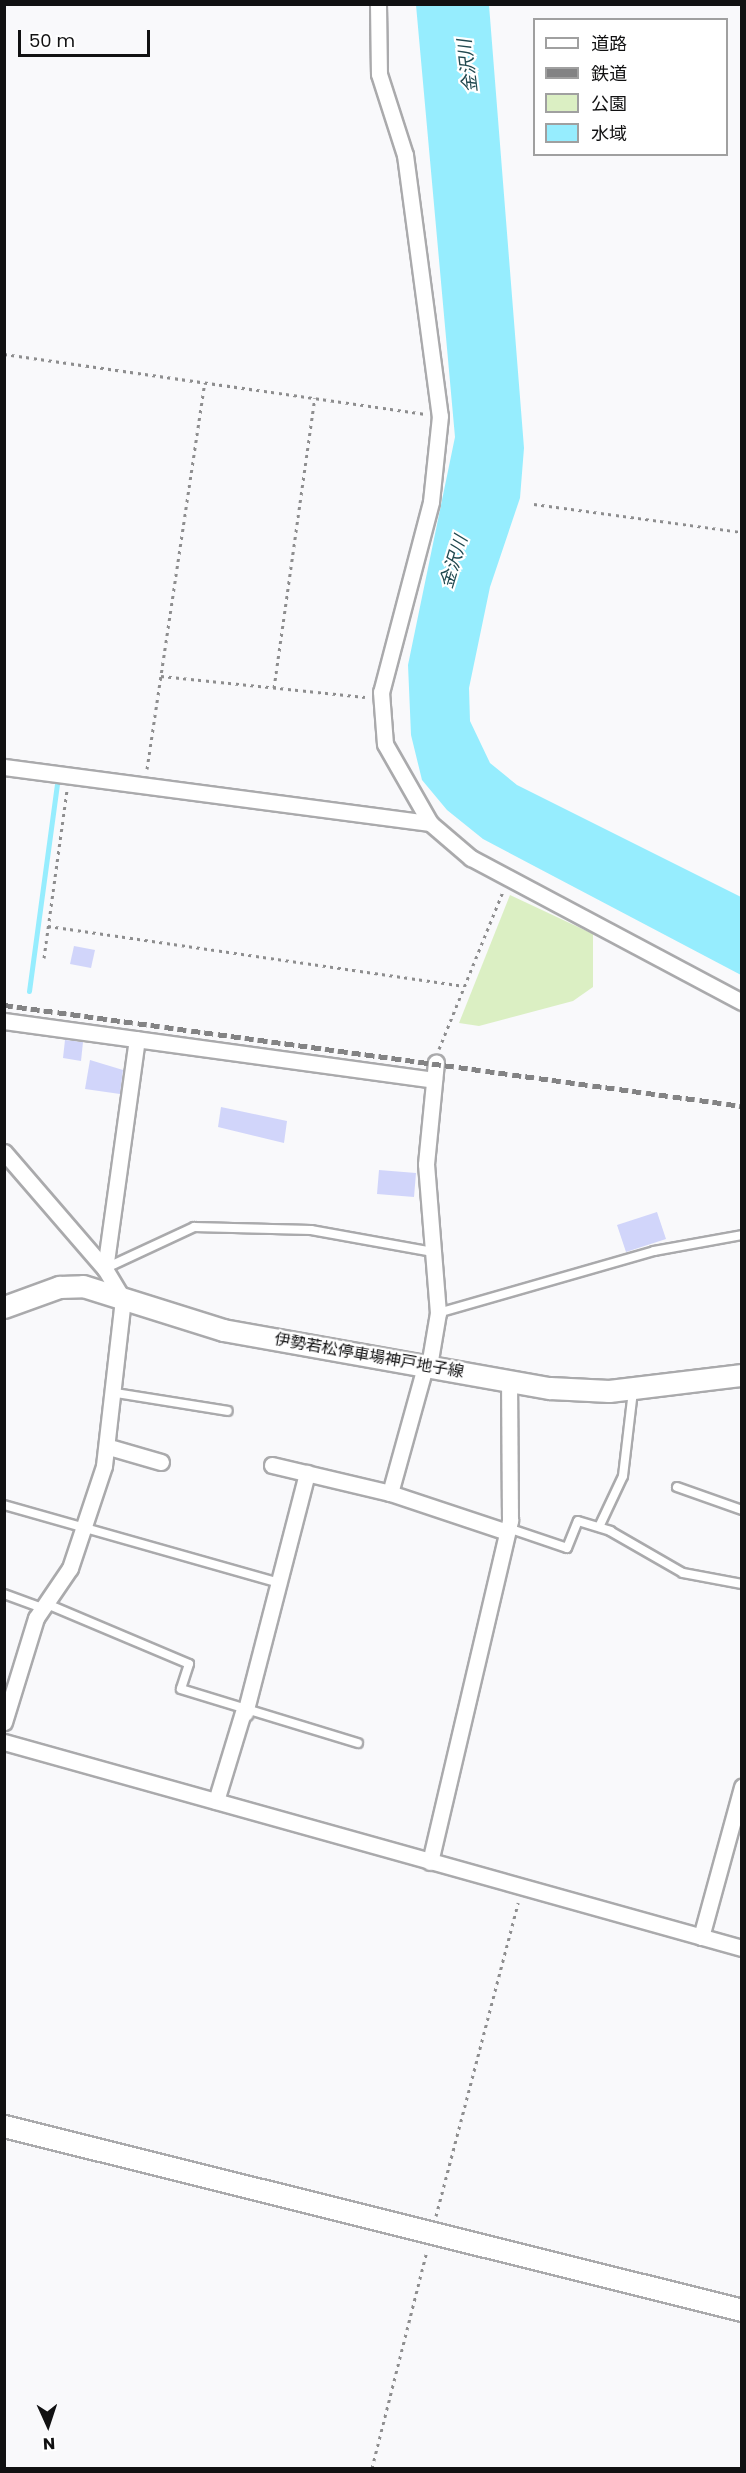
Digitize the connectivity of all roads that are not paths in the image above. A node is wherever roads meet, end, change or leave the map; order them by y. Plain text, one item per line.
1 (378, 4) edge
2 (4, 767) edge
3 (430, 823) junction
4 (741, 1002) edge
5 (4, 1020) edge
6 (137, 1039) junction
7 (436, 1062) road end
8 (434, 1080) junction
9 (4, 1152) edge
10 (741, 1235) edge
11 (434, 1252) junction
12 (105, 1269) junction
13 (123, 1299) junction
14 (4, 1307) edge
15 (438, 1313) junction
16 (427, 1366) junction
17 (741, 1375) edge
18 (509, 1382) junction
19 (634, 1388) junction
20 (116, 1393) junction
21 (228, 1411) dead end
22 (109, 1447) junction
23 (161, 1462) dead end
24 (272, 1465) dead end
25 (307, 1473) junction
26 (677, 1487) dead end
27 (390, 1494) junction
28 (4, 1505) edge
29 (741, 1510) edge
30 (86, 1525) junction
31 (599, 1527) junction
32 (507, 1530) junction
33 (277, 1582) junction
34 (741, 1584) edge
35 (4, 1594) edge
36 (44, 1606) junction
37 (244, 1712) junction
38 (4, 1722) edge
39 (4, 1742) edge
40 (358, 1743) dead end
41 (741, 1787) edge
42 (216, 1801) junction
43 (430, 1862) junction
44 (701, 1937) junction
45 (741, 1948) edge
46 (4, 2126) edge
47 (741, 2310) edge

1 - 3 street
2 - 3 street
3 - 4 street
5 - 6 street
6 - 8 street
6 - 12 street
7 - 8 street
8 - 11 street
9 - 12 street
10 - 15 lane
11 - 12 lane
11 - 15 street
12 - 13 street
13 - 14 main road, 伊勢若松停車場神戸地子線
13 - 16 main road, 伊勢若松停車場神戸地子線
13 - 20 street
15 - 16 street
16 - 18 main road, 伊勢若松停車場神戸地子線
16 - 27 street
17 - 19 main road, 伊勢若松停車場神戸地子線
18 - 19 main road, 伊勢若松停車場神戸地子線
18 - 32 street
19 - 31 lane
20 - 21 lane
20 - 22 street
22 - 23 street
22 - 30 street
24 - 25 street
25 - 27 street
25 - 33 street
26 - 29 lane
27 - 32 street
28 - 30 lane
30 - 33 lane
30 - 36 street
31 - 32 lane
31 - 34 lane
32 - 43 street
33 - 37 street
35 - 36 lane
36 - 37 lane
36 - 38 street
37 - 40 lane
37 - 42 street
39 - 42 street
41 - 44 street
42 - 43 street
43 - 44 street
44 - 45 street
46 - 47 main road

